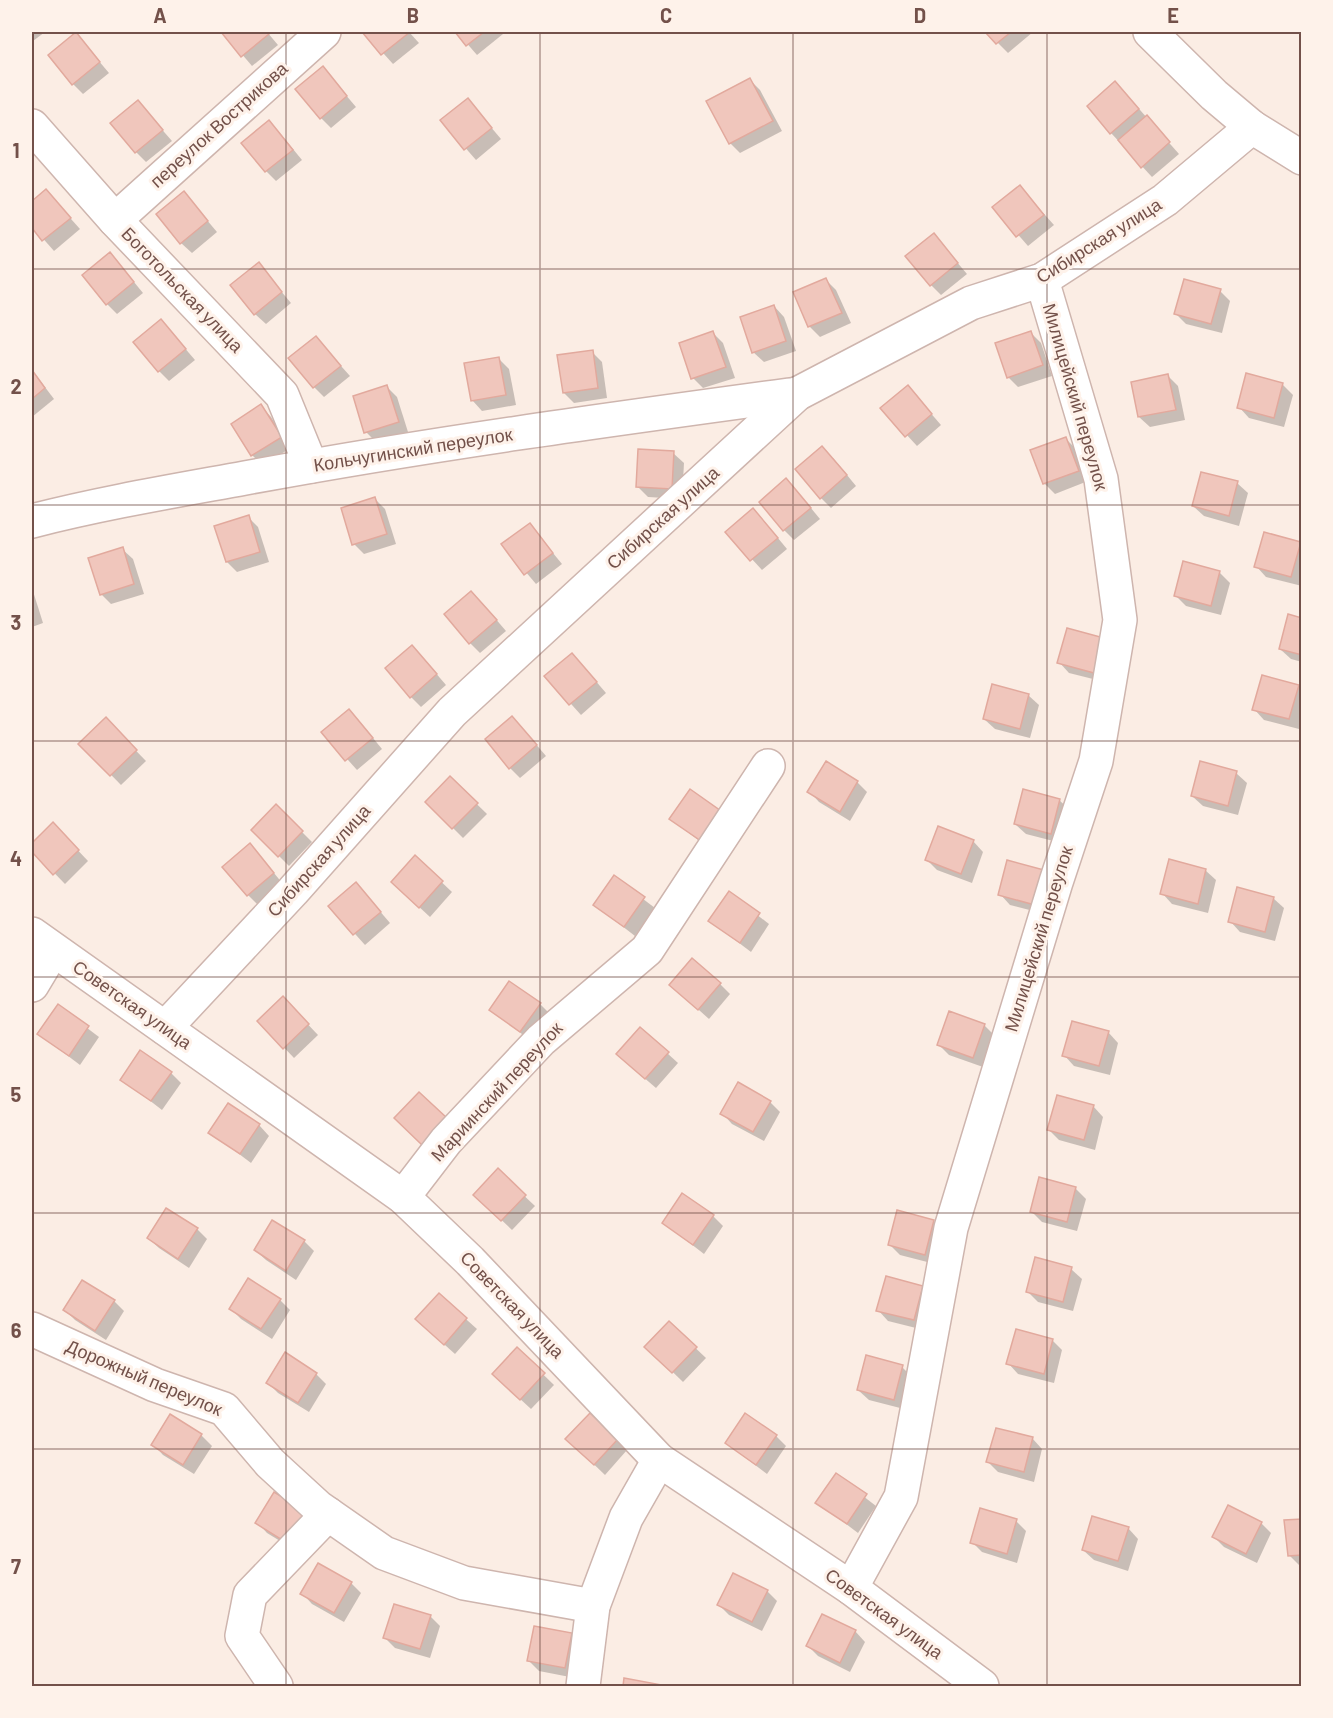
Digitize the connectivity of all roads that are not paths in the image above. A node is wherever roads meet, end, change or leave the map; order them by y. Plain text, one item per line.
1 (324, 32) edge
2 (1150, 32) edge
3 (1252, 127) junction
4 (37, 144) edge
5 (1302, 158) edge
6 (116, 220) junction
7 (1042, 280) junction
8 (797, 394) junction
9 (311, 466) junction
10 (32, 520) edge
11 (768, 766) dead end
12 (42, 942) edge
13 (32, 984) edge
14 (165, 1028) junction
15 (404, 1197) junction
16 (32, 1329) edge
17 (659, 1460) junction
18 (328, 1514) junction
19 (851, 1588) junction
20 (593, 1606) junction
21 (276, 1686) edge
22 (583, 1686) edge
23 (982, 1686) edge

1 - 6 street, переулок Вострикова
2 - 3 street
3 - 5 street
3 - 7 street, Сибирская улица
4 - 6 street, Боготольская улица
6 - 9 street, Боготольская улица
7 - 8 street, Сибирская улица
7 - 19 street, Милицейский переулок
8 - 9 street, Кольчугинский переулок
8 - 14 street, Сибирская улица
9 - 10 street, Кольчугинский переулок
11 - 15 street, Мариинский переулок
12 - 13 street
12 - 14 street, Советская улица
14 - 15 street, Советская улица
15 - 17 street, Советская улица
16 - 18 street, Дорожный переулок
17 - 19 street, Советская улица
17 - 20 street
18 - 20 street, Дорожный переулок
18 - 21 street
19 - 23 street, Советская улица
20 - 22 street

